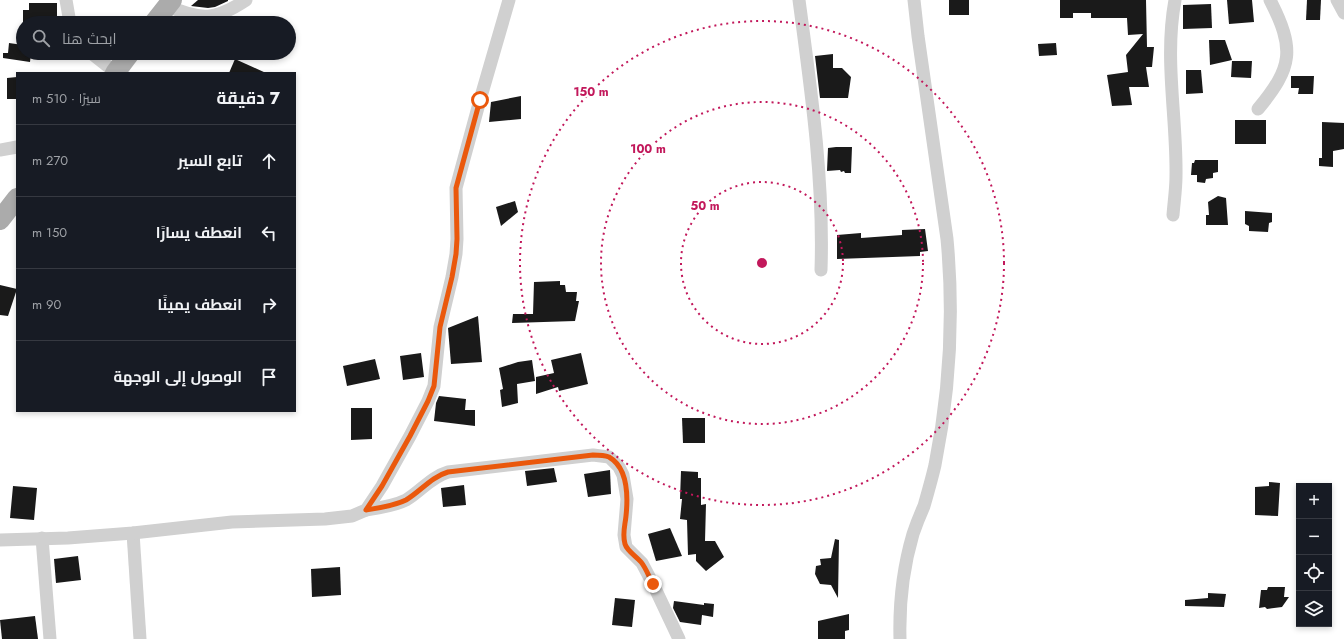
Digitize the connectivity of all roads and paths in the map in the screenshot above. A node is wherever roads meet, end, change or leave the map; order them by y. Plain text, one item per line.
1 (66, 0) edge
2 (246, 0) edge
3 (509, 0) edge
4 (799, 0) edge
5 (914, 0) edge
6 (1175, 0) edge
7 (1270, 0) edge
8 (1336, 0) edge
9 (170, 3) edge
10 (1344, 13) edge
11 (69, 16) edge
12 (160, 16) edge
13 (198, 16) edge
14 (215, 16) edge
15 (99, 60) edge
16 (125, 60) edge
17 (114, 72) edge
18 (116, 72) edge
19 (1258, 109) dead end
20 (16, 147) edge
21 (0, 150) edge
22 (16, 199) edge
23 (1173, 215) dead end
24 (0, 220) edge
25 (821, 270) dead end
26 (366, 510) junction
27 (133, 533) junction
28 (42, 538) junction
29 (0, 540) edge
30 (50, 639) edge
31 (140, 639) edge
32 (679, 639) edge
33 (900, 639) edge

1 - 11 street
2 - 14 street
3 - 26 street
4 - 25 street
5 - 33 street
6 - 23 street
7 - 19 street
8 - 10 street
9 - 12 main road
9 - 13 street
15 - 17 street
16 - 18 main road
20 - 21 street
22 - 24 main road
26 - 27 street
26 - 32 street
27 - 28 street
27 - 31 street
28 - 29 street
28 - 30 street

